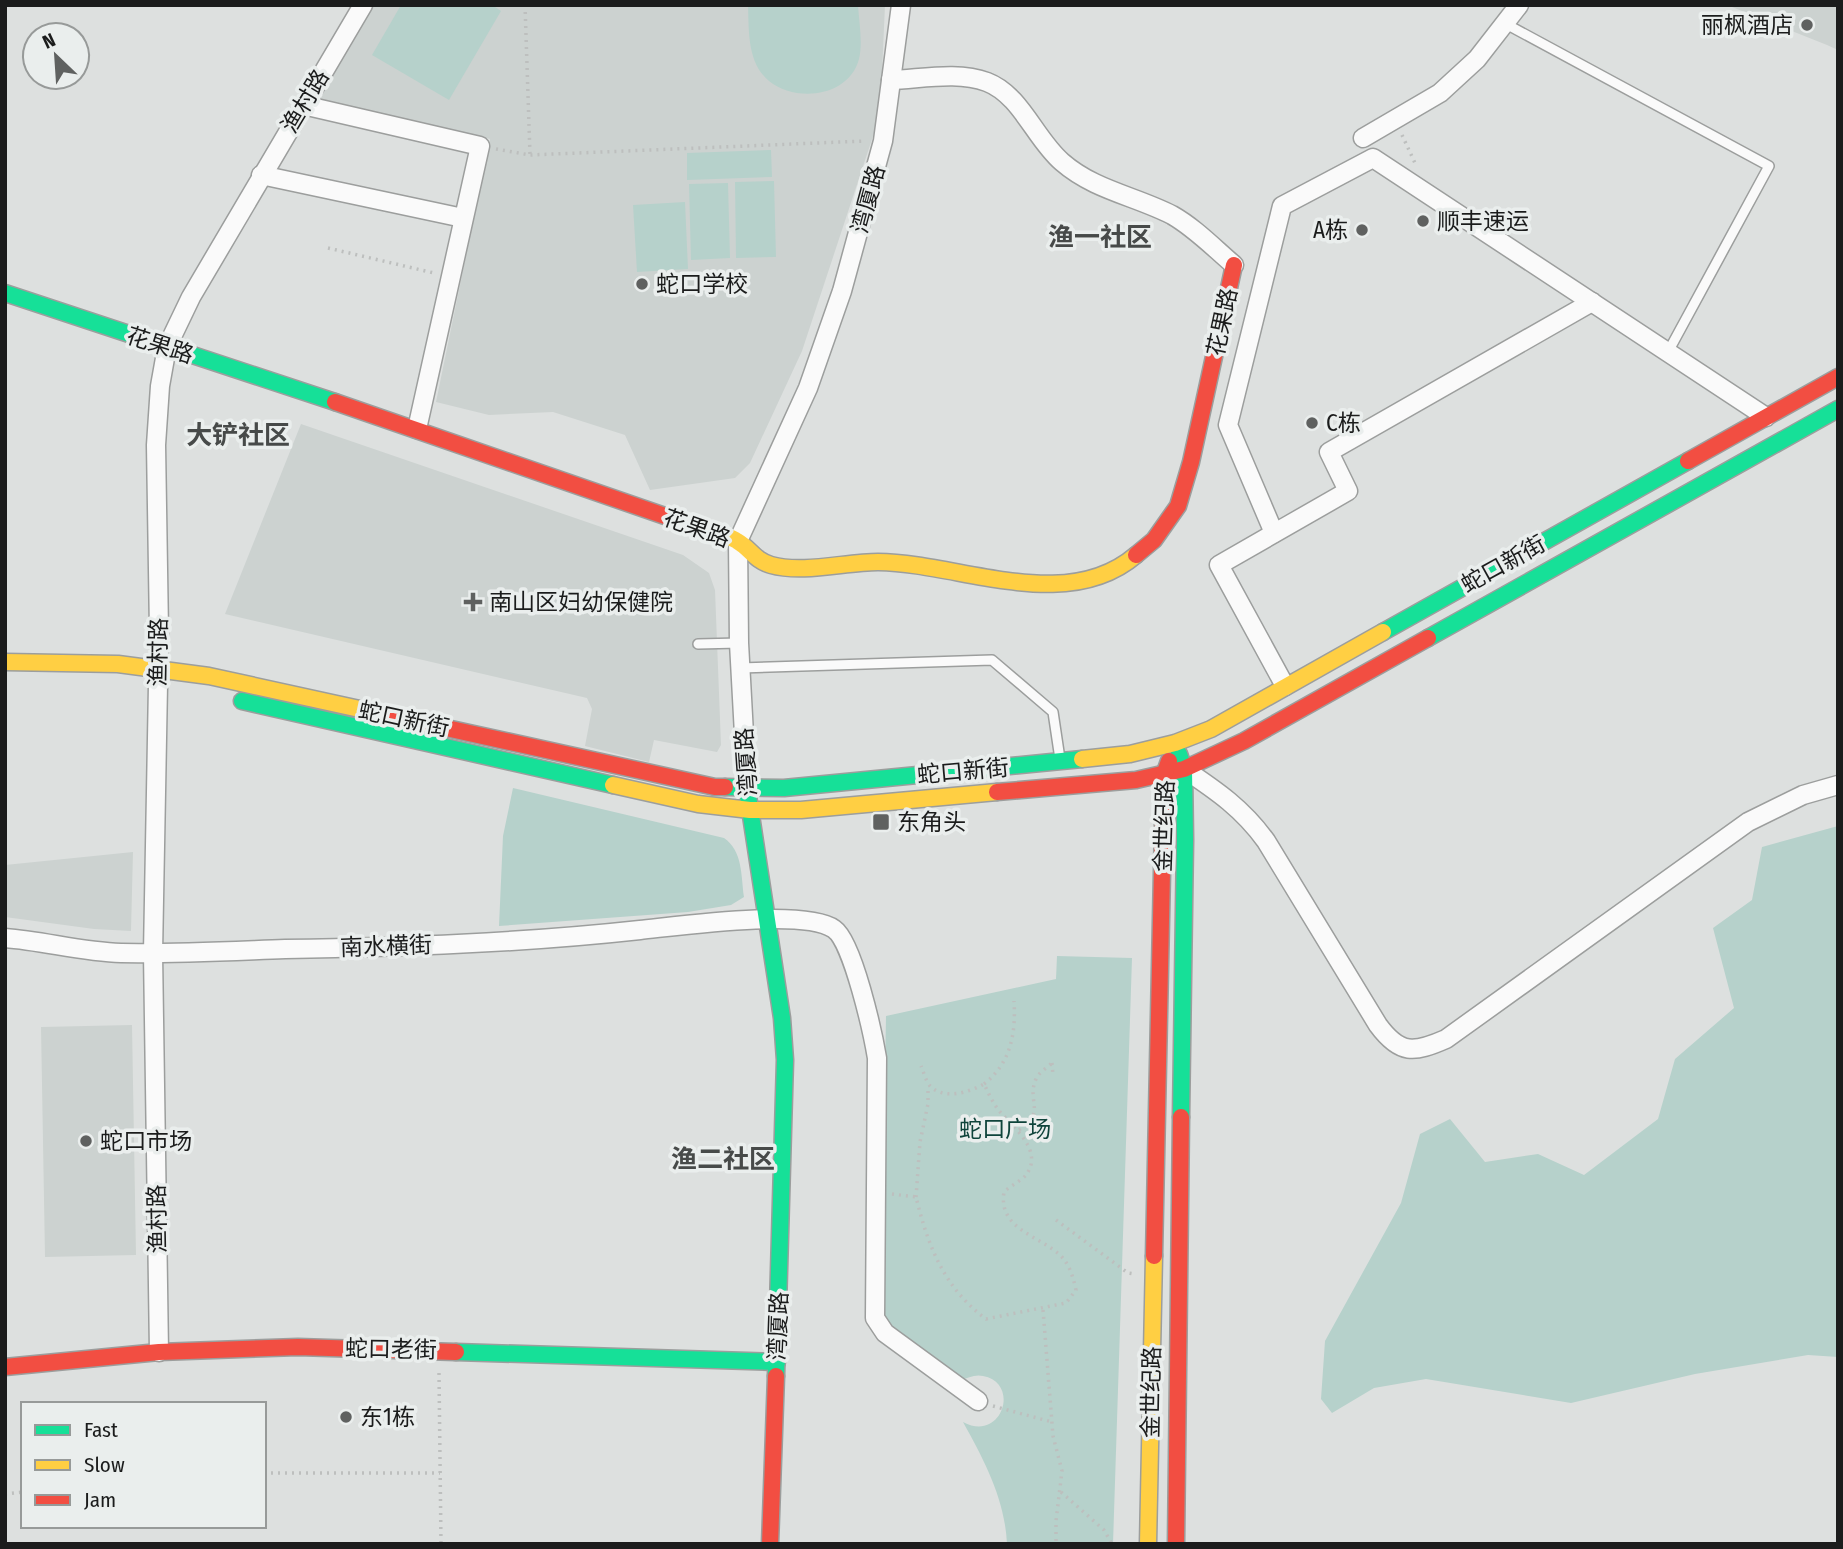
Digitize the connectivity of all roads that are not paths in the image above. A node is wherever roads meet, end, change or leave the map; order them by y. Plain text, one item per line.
1 (363, 5) edge
2 (901, 5) edge
3 (1519, 5) edge
4 (1506, 24) junction
5 (891, 80) junction
6 (303, 105) junction
7 (1363, 138) dead end
8 (261, 175) junction
9 (463, 218) junction
10 (1234, 265) joint
11 (5, 293) edge
12 (1592, 302) junction
13 (167, 347) junction
14 (1668, 352) junction
15 (1838, 377) edge
16 (1838, 409) edge
17 (1766, 417) junction
18 (417, 429) junction
19 (1273, 533) junction
20 (738, 541) junction
21 (739, 643) junction
22 (698, 644) dead end
23 (5, 662) edge
24 (740, 668) junction
25 (158, 678) junction
26 (139, 683) dead end
27 (1285, 687) junction
28 (178, 689) dead end
29 (232, 698) dead end
30 (1175, 743) junction
31 (1061, 762) junction
32 (1184, 769) junction
33 (1164, 775) junction
34 (1838, 785) edge
35 (747, 789) junction
36 (750, 810) junction
37 (767, 919) junction
38 (5, 938) edge
39 (153, 953) junction
40 (159, 1352) junction
41 (777, 1362) junction
42 (5, 1367) edge
43 (978, 1401) road end
44 (1178, 1413) junction
45 (1151, 1420) junction
46 (770, 1544) edge
47 (1148, 1544) edge
48 (1176, 1544) edge

1 - 6 street, 渔村路
2 - 5 street, 湾厦路
3 - 4 street
4 - 7 street
4 - 14 lane
5 - 10 street
5 - 20 street, 湾厦路
6 - 8 street, 渔村路
6 - 9 street
8 - 9 street
8 - 13 street, 渔村路
9 - 18 street
10 - 20 street, 花果路
11 - 13 street, 花果路
12 - 14 street
12 - 19 street
12 - 19 street
13 - 18 street, 花果路
13 - 25 street, 渔村路
14 - 17 street
15 - 17 street, 蛇口新街
16 - 32 street, 蛇口新街
17 - 27 street, 蛇口新街
18 - 20 street, 花果路
19 - 27 street
20 - 21 street, 湾厦路
21 - 22 lane
21 - 24 street, 湾厦路
23 - 25 street, 蛇口新街
24 - 31 lane
24 - 35 street, 湾厦路
25 - 26 street, 蛇口新街
25 - 28 street, 蛇口新街
25 - 35 street, 蛇口新街
25 - 39 street, 渔村路
27 - 30 street, 蛇口新街
29 - 36 street, 蛇口新街
30 - 31 street, 蛇口新街
30 - 32 street, 金世纪路
30 - 33 street, 金世纪路
31 - 35 street, 蛇口新街
32 - 33 street, 蛇口新街
32 - 34 street
32 - 44 street, 金世纪路
33 - 36 street, 蛇口新街
33 - 45 street, 金世纪路
35 - 36 street, 湾厦路
36 - 37 street, 湾厦路
37 - 39 street, 南水横街
37 - 41 street, 湾厦路
37 - 43 street, 南水横街
38 - 39 street, 南水横街
39 - 40 street, 渔村路
40 - 41 street, 蛇口老街
40 - 42 street, 蛇口老街
41 - 46 street, 湾厦路
44 - 45 street
44 - 48 street, 金世纪路
45 - 47 street, 金世纪路

